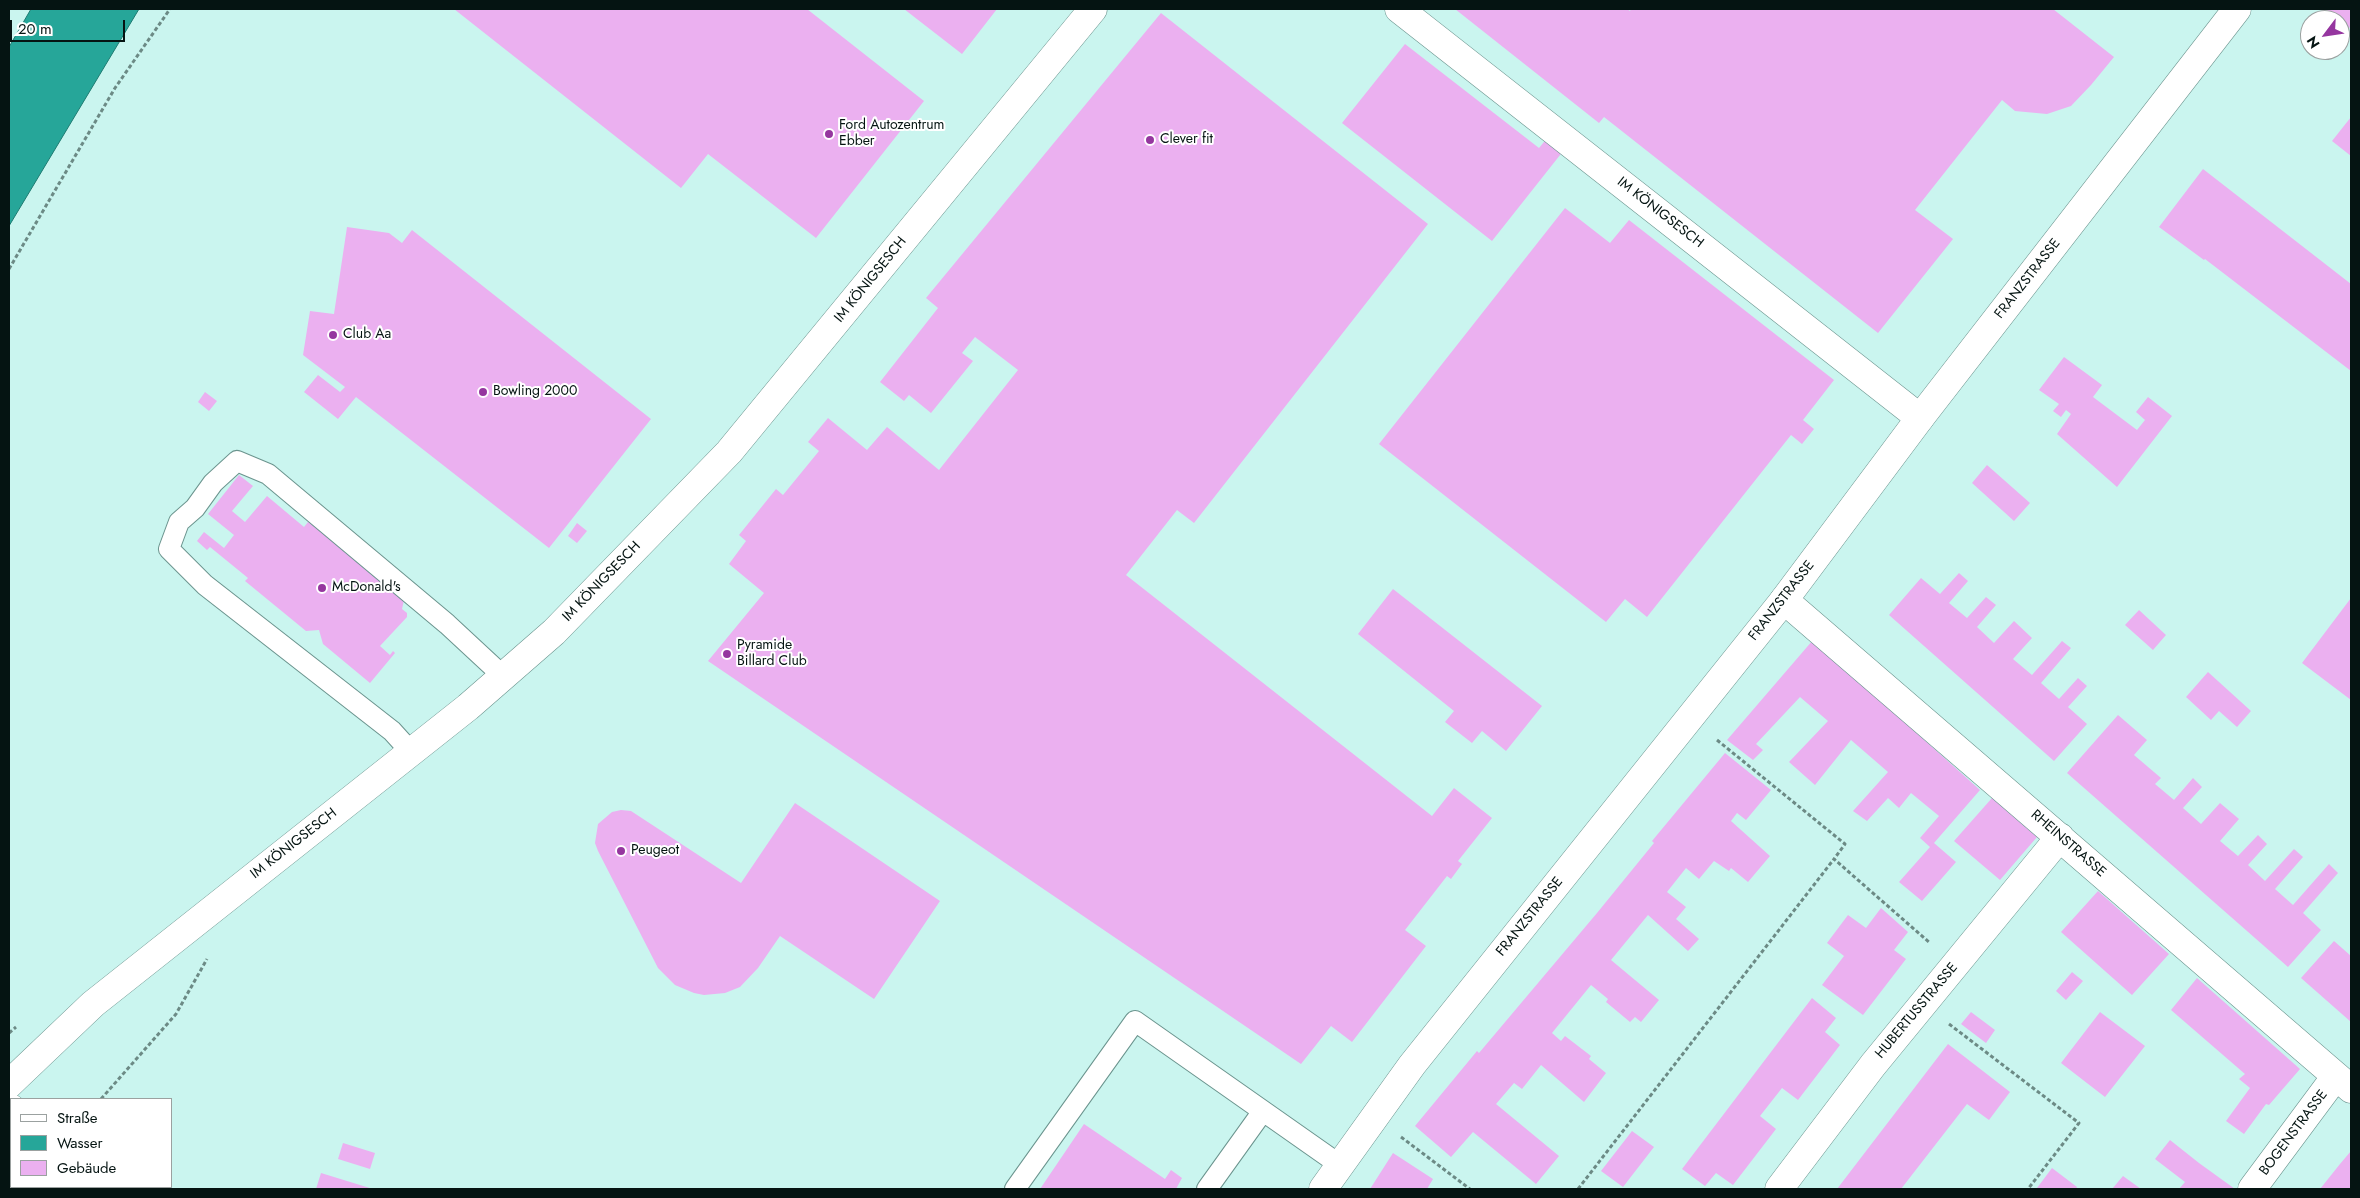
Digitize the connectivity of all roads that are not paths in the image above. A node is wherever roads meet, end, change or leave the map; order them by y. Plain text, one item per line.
1 (1093, 9) edge
2 (1399, 9) edge
3 (2237, 9) edge
4 (1920, 418) junction
5 (1784, 600) junction
6 (503, 676) junction
7 (411, 752) junction
8 (2060, 837) junction
9 (16, 1076) edge
10 (2344, 1082) edge
11 (14, 1098) edge
12 (1264, 1111) junction
13 (1340, 1165) junction
14 (1016, 1189) edge
15 (1207, 1189) edge
16 (1323, 1189) edge
17 (1779, 1189) edge
18 (2252, 1189) edge

1 - 6 street, IM KÖNIGSESCH
2 - 4 street, IM KÖNIGSESCH
3 - 4 street, FRANZSTRASSE
4 - 5 street, FRANZSTRASSE
5 - 8 street, RHEINSTRASSE
5 - 13 street, FRANZSTRASSE
6 - 7 street, IM KÖNIGSESCH
6 - 7 lane
7 - 9 street, IM KÖNIGSESCH
8 - 10 street, RHEINSTRASSE
8 - 17 street, HUBERTUSSTRASSE
9 - 11 street, IM KÖNIGSESCH
10 - 18 street, BOGENSTRASSE
12 - 13 lane
12 - 14 lane
12 - 15 lane
13 - 16 street, FRANZSTRASSE

